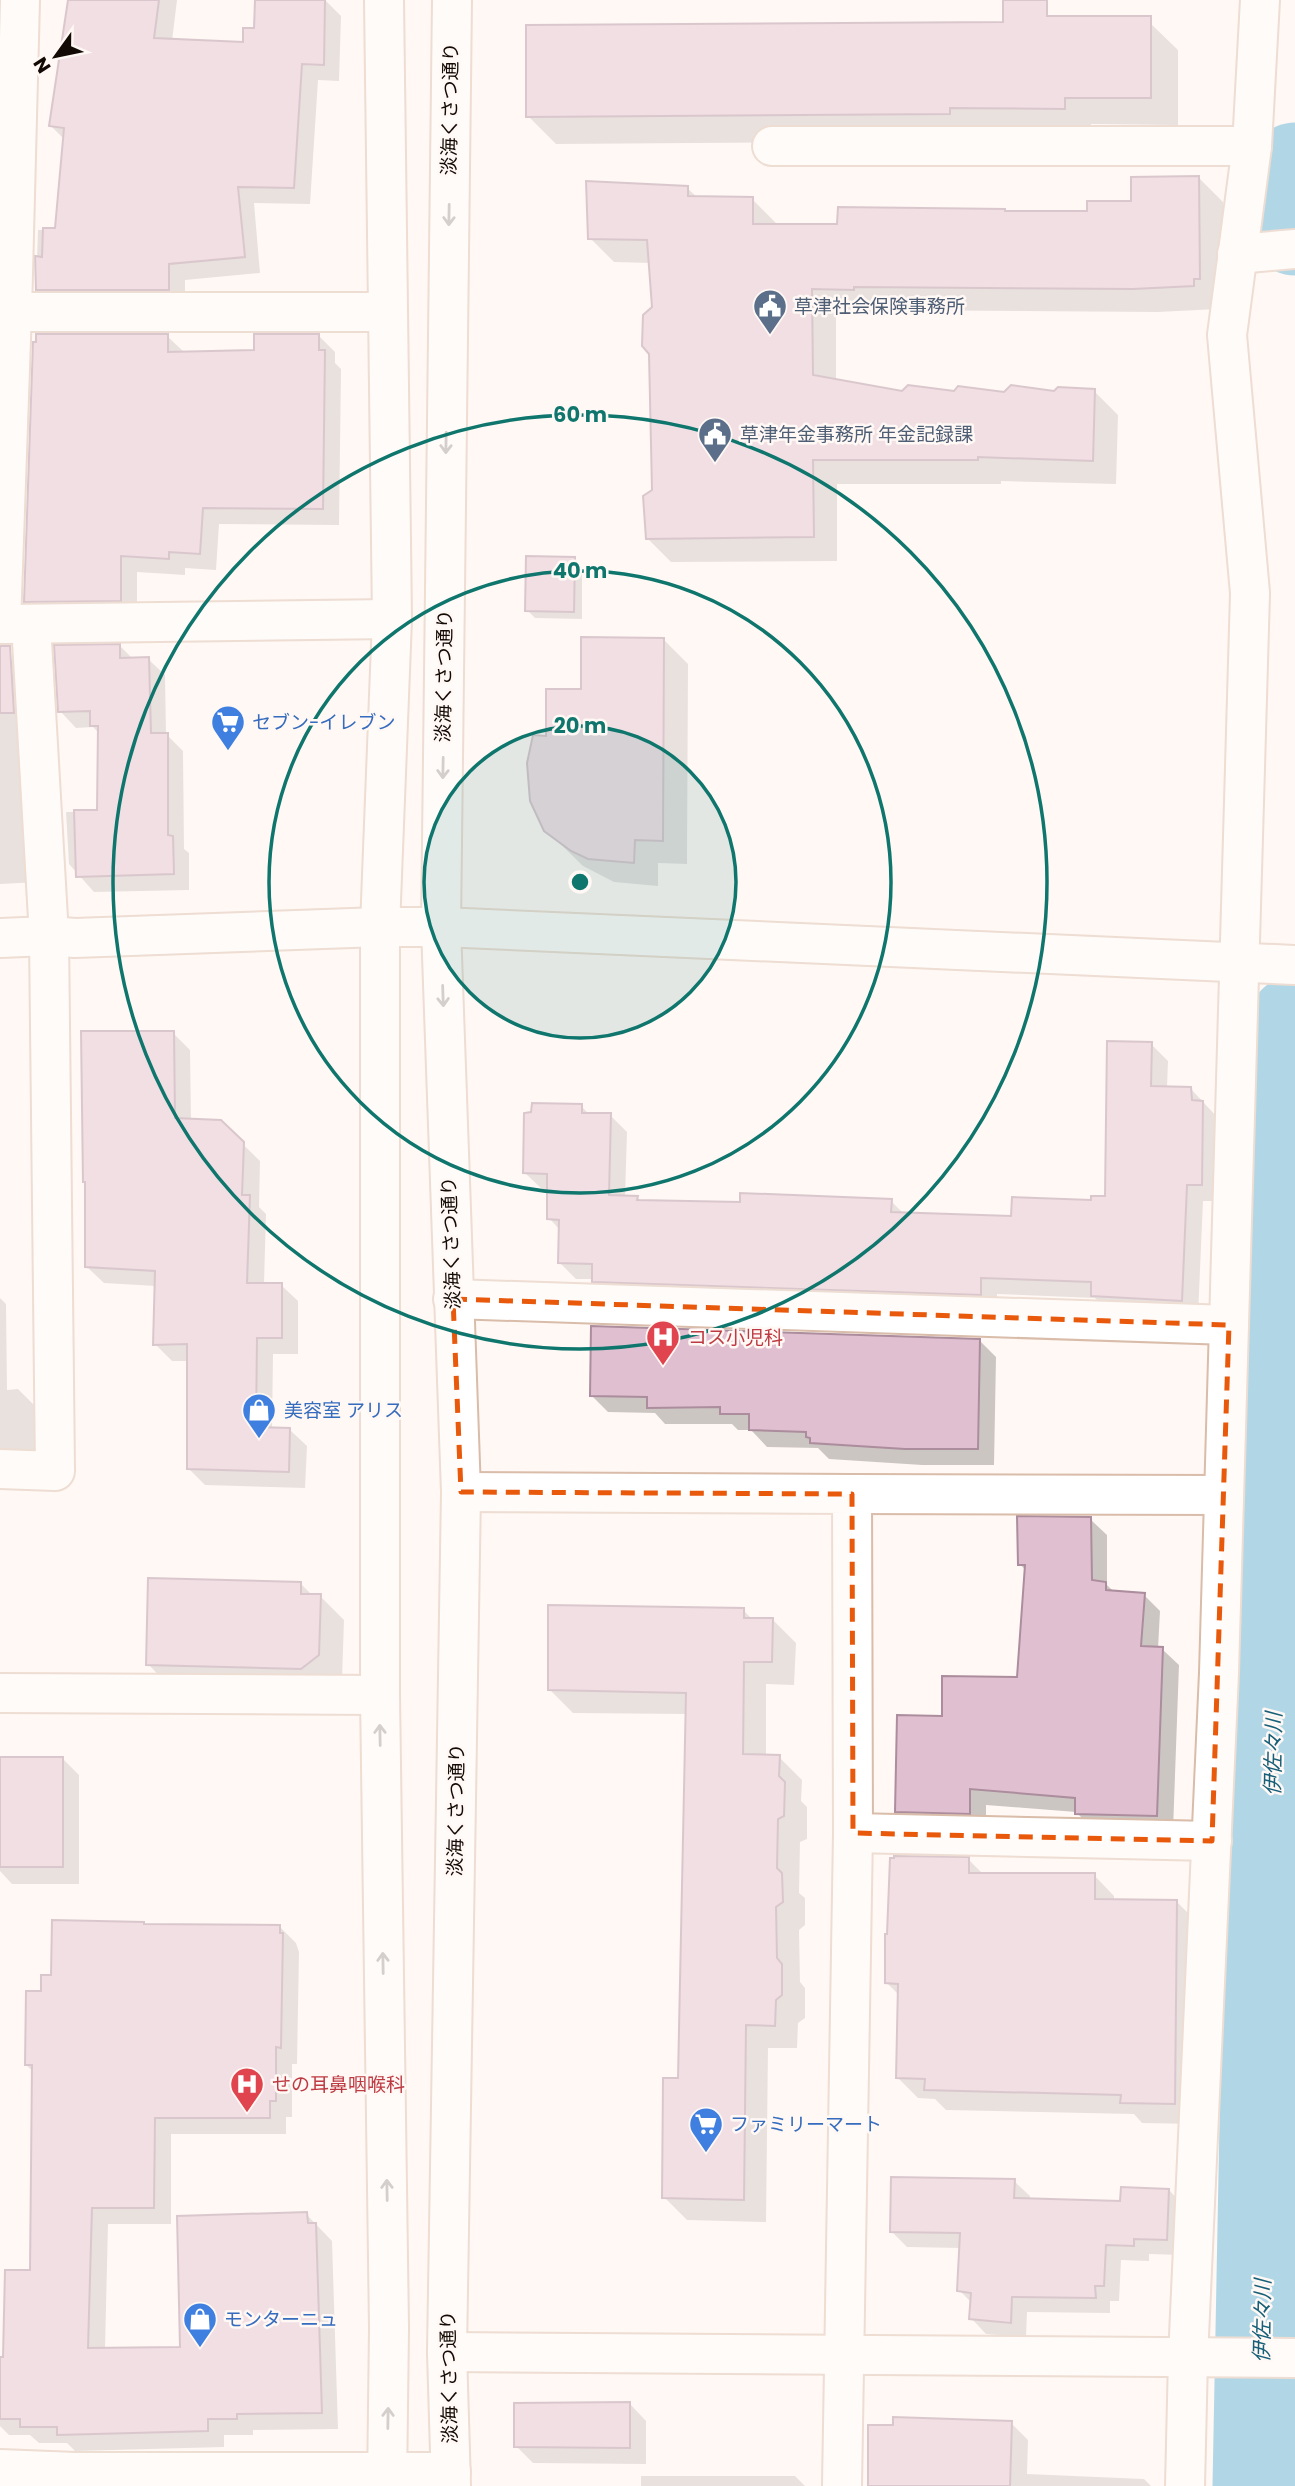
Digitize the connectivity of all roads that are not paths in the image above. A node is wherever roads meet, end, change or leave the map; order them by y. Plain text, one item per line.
1 (20, 0) edge
2 (384, 0) edge
3 (452, 0) edge
4 (1260, 0) edge
5 (772, 146) dead end
6 (1252, 146) junction
7 (1295, 249) edge
8 (1237, 254) junction
9 (6, 312) edge
10 (388, 312) junction
11 (392, 619) junction
12 (10, 624) edge
13 (380, 927) junction
14 (441, 928) junction
15 (50, 936) junction
16 (0, 938) edge
17 (1238, 964) junction
18 (1295, 965) edge
19 (453, 1299) junction
20 (1230, 1325) junction
21 (0, 1469) edge
22 (461, 1492) junction
23 (852, 1494) junction
24 (1224, 1495) junction
25 (0, 1693) edge
26 (380, 1695) junction
27 (853, 1833) junction
28 (1212, 1840) junction
29 (447, 2352) junction
30 (845, 2356) junction
31 (1188, 2358) junction
32 (1295, 2358) edge
33 (0, 2469) edge
34 (75, 2479) edge
35 (387, 2479) edge
36 (451, 2479) edge
37 (842, 2486) edge
38 (1185, 2486) edge

1 - 9 street
2 - 10 street
3 -> 14 street, 淡海くさつ通り
4 - 6 street
5 - 6 street
6 - 8 street
7 - 8 street
8 - 17 street
9 - 10 street
9 - 12 street
10 - 11 street
11 - 12 street
11 - 13 street
12 - 15 street
13 - 14 street
13 - 15 street
13 - 26 street
14 - 17 street
14 -> 19 street, 淡海くさつ通り
15 - 16 street
15 - 21 street
17 - 18 street
17 - 20 street
19 - 20 street
19 - 22 street, 淡海くさつ通り
20 - 24 street
22 - 23 street
22 - 29 street, 淡海くさつ通り
23 - 24 street
23 - 27 street
24 - 28 street
25 - 26 street
35 -> 26 street
27 - 28 street
27 - 30 street
28 - 31 street
29 - 30 street
29 - 36 street, 淡海くさつ通り
30 - 31 street
30 - 37 street
31 - 32 street
31 - 38 street
33 - 34 street
34 - 35 street
35 - 36 street

